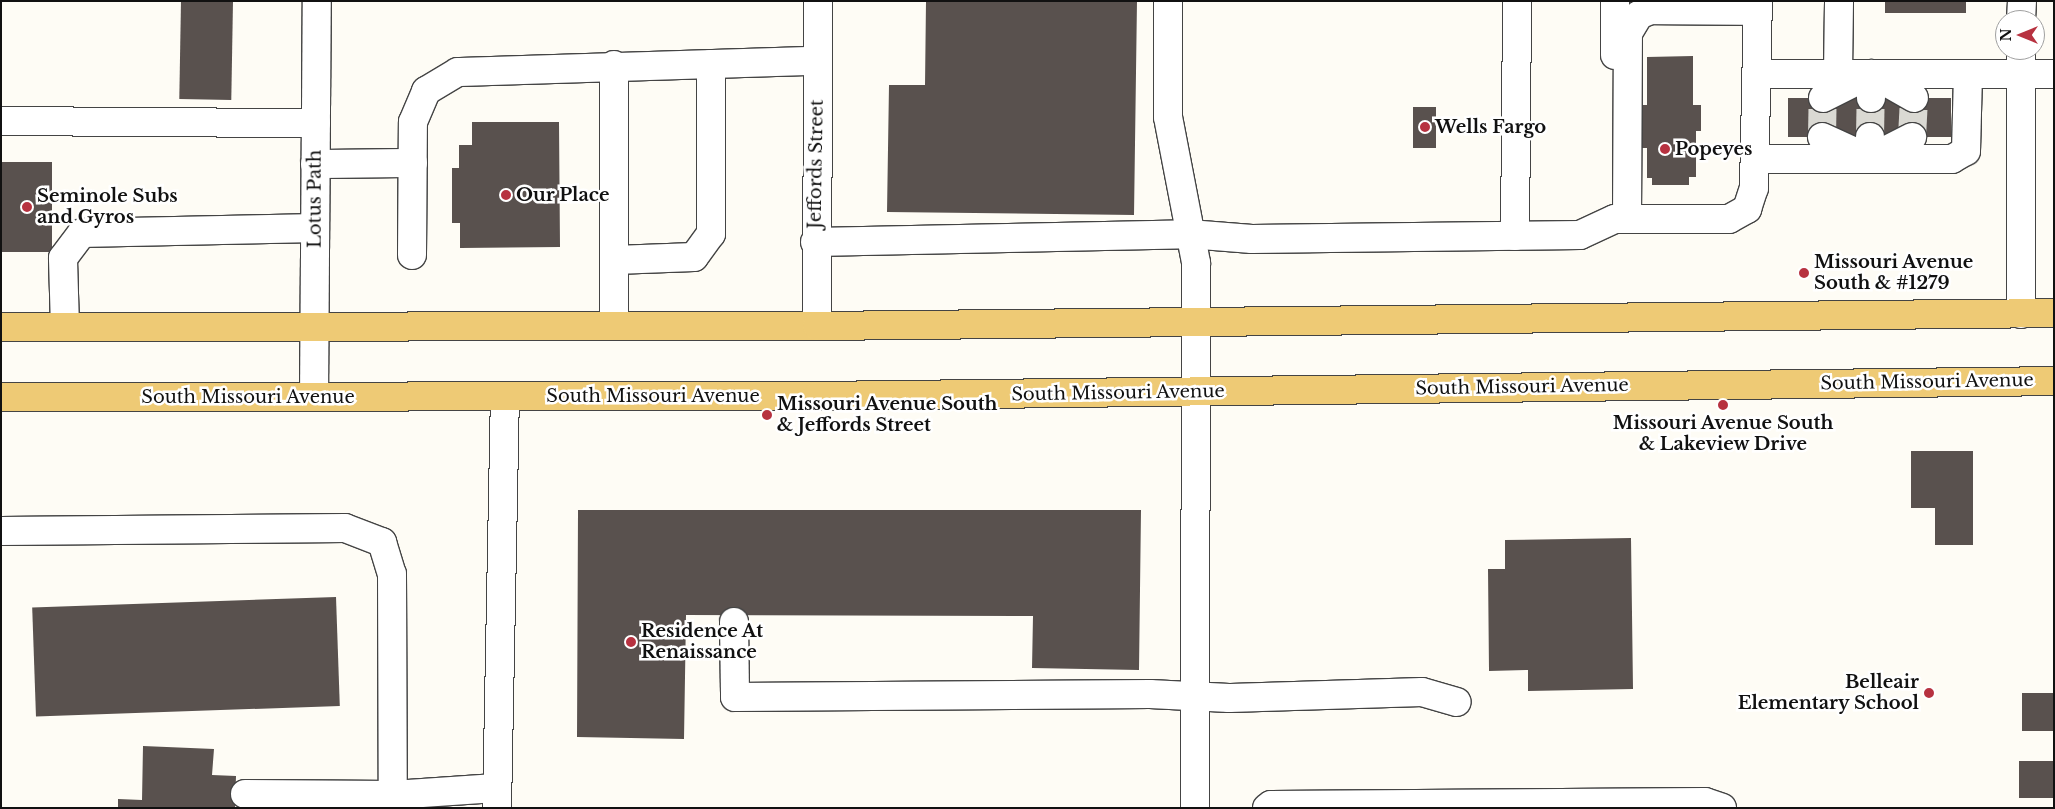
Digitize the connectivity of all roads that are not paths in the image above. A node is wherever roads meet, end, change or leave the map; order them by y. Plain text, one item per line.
1 (317, 1) edge
2 (818, 1) edge
3 (1168, 1) edge
4 (1517, 1) edge
5 (1616, 1) edge
6 (1838, 1) edge
7 (1758, 6) edge
8 (817, 62) junction
9 (2020, 63) edge
10 (711, 64) junction
11 (614, 65) junction
12 (1756, 74) junction
13 (1838, 74) junction
14 (2054, 74) edge
15 (1968, 75) junction
16 (1871, 86) junction
17 (1823, 98) dead end
18 (1914, 98) dead end
19 (1, 121) edge
20 (316, 123) junction
21 (1822, 137) dead end
22 (1912, 137) dead end
23 (1870, 148) junction
24 (1755, 159) junction
25 (413, 163) junction
26 (316, 164) junction
27 (1621, 219) junction
28 (315, 228) junction
29 (1189, 234) junction
30 (1515, 236) junction
31 (816, 242) junction
32 (412, 255) dead end
33 (615, 260) junction
34 (2054, 313) edge
35 (2021, 314) junction
36 (1196, 322) junction
37 (614, 326) junction
38 (817, 326) junction
39 (1, 327) edge
40 (65, 327) junction
41 (314, 327) junction
42 (2054, 381) edge
43 (1196, 392) junction
44 (314, 397) junction
45 (505, 397) junction
46 (1, 398) edge
47 (1, 531) edge
48 (734, 622) dead end
49 (1195, 696) junction
50 (1457, 702) dead end
51 (245, 794) dead end
52 (497, 798) edge
53 (393, 801) edge
54 (1195, 808) edge
55 (1267, 808) edge
56 (1722, 808) edge

1 - 20 street, Lotus Path
2 - 8 street, Jeffords Street
3 - 29 street
4 - 30 street
5 - 27 street
6 - 13 street
7 - 12 street
7 - 27 street
8 - 10 street
8 - 31 street, Jeffords Street
9 - 14 street
9 - 15 street
9 - 35 street
10 - 11 street
10 - 33 street
11 - 25 street
11 - 33 street
12 - 13 street
12 - 24 street
13 - 16 street
15 - 16 street
15 - 23 street
16 - 17 street
16 - 18 street
19 - 20 street
20 - 26 street, Lotus Path
21 - 23 street
22 - 23 street
23 - 24 street
24 - 27 street
25 - 26 street
25 - 32 street
26 - 28 street, Lotus Path
27 - 30 street
28 - 40 street
28 - 41 street, Lotus Path
29 - 30 street
29 - 31 street
29 - 36 street
31 - 38 street, Jeffords Street
33 - 37 street
34 - 35 main road
35 - 36 main road
36 - 38 main road
36 - 43 street
37 - 38 main road
37 - 41 main road
39 - 40 main road
40 - 41 main road
41 - 44 street, Lotus Path
42 - 43 main road, South Missouri Avenue
43 - 45 main road, South Missouri Avenue
43 - 49 street
44 - 45 main road, South Missouri Avenue
44 - 46 main road, South Missouri Avenue
45 - 52 street
47 - 53 street
48 - 49 street
49 - 50 street
49 - 54 street
51 - 53 street
52 - 53 street
55 - 56 street

